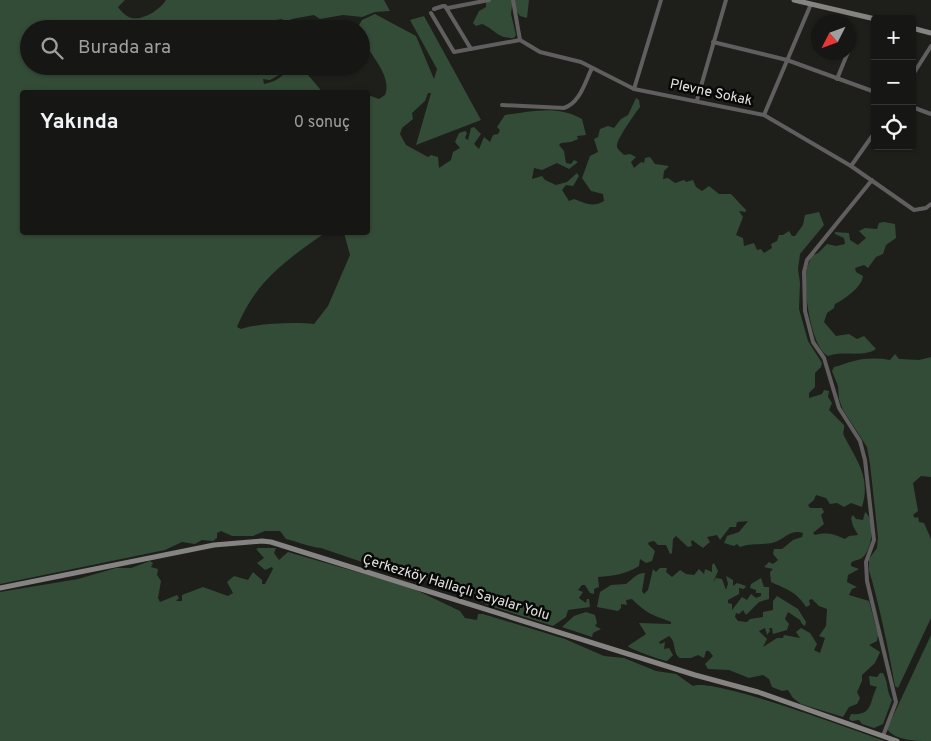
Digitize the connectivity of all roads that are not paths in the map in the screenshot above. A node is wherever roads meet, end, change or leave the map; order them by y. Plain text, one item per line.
1 (489, 0) edge
2 (513, 0) edge
3 (661, 0) edge
4 (726, 0) edge
5 (794, 0) edge
6 (811, 4) junction
7 (445, 6) junction
8 (871, 18) edge
9 (916, 29) edge
10 (931, 33) edge
11 (520, 40) junction
12 (713, 42) junction
13 (931, 46) edge
14 (471, 49) junction
15 (787, 60) junction
16 (845, 60) edge
17 (592, 68) junction
18 (916, 70) edge
19 (837, 79) junction
20 (634, 89) junction
21 (871, 91) edge
22 (697, 100) junction
23 (502, 105) dead end
24 (916, 108) edge
25 (931, 114) edge
26 (764, 115) junction
27 (871, 138) edge
28 (851, 166) junction
29 (872, 180) junction
30 (931, 204) edge
31 (0, 588) edge
32 (883, 736) junction
33 (897, 741) edge

1 - 7 street
2 - 11 street
3 - 20 street
4 - 12 street
5 - 6 main road
6 - 8 main road
6 - 15 street
7 - 14 street
7 - 14 street
9 - 10 main road
11 - 14 street
11 - 17 street, Plevne Sokak
12 - 15 street
12 - 22 street
13 - 18 street
15 - 19 street
15 - 26 street
16 - 19 street
17 - 20 street, Plevne Sokak
17 - 23 street
19 - 21 street
20 - 22 street, Plevne Sokak
22 - 26 street, Plevne Sokak
24 - 25 street
26 - 28 street, Plevne Sokak
27 - 28 street
28 - 29 street, Plevne Sokak
29 - 30 street, Plevne Sokak
29 - 32 street
31 - 32 main road, Çerkezköy Hallaçlı Sayalar Yolu
32 - 33 main road, Çerkezköy Hallaçlı Sayalar Yolu

